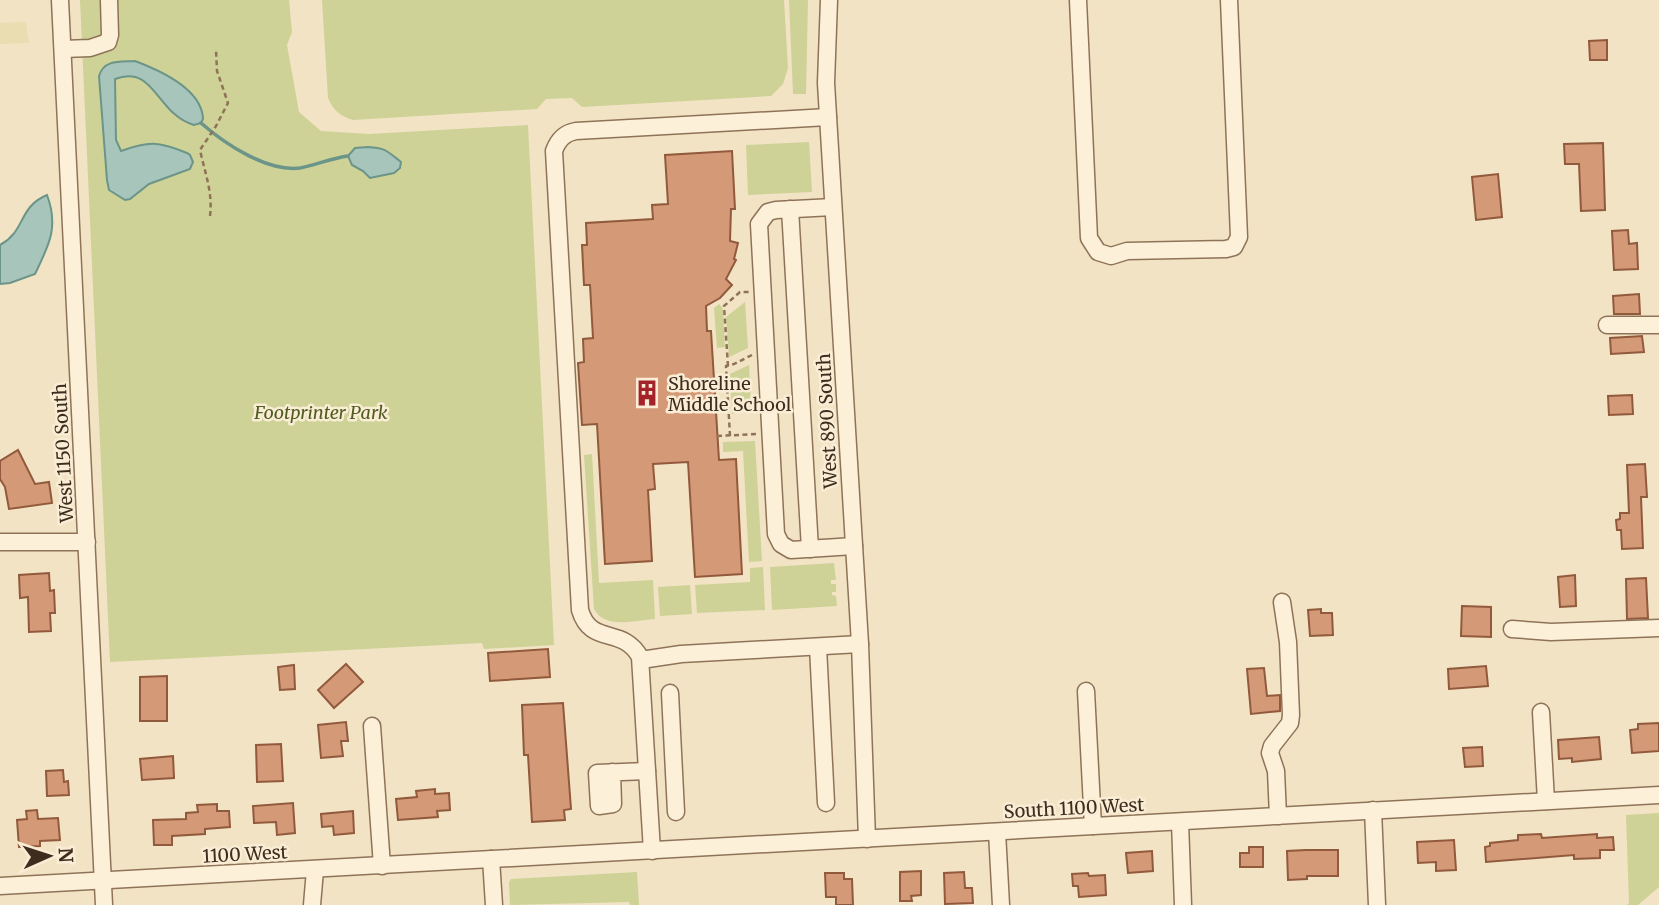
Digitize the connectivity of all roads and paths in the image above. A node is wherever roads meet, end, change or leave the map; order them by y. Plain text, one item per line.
1 (60, 0) edge
2 (109, 0) edge
3 (829, 0) edge
4 (1078, 0) edge
5 (1229, 0) edge
6 (63, 49) junction
7 (216, 50) dead end
8 (828, 117) junction
9 (833, 207) junction
10 (790, 209) junction
11 (210, 216) dead end
12 (750, 292) dead end
13 (1607, 325) dead end
14 (1659, 325) edge
15 (753, 354) dead end
16 (727, 366) junction
17 (758, 434) dead end
18 (717, 436) dead end
19 (730, 436) junction
20 (0, 542) edge
21 (87, 542) junction
22 (854, 546) junction
23 (810, 549) junction
24 (1282, 602) dead end
25 (1659, 628) edge
26 (1512, 629) dead end
27 (860, 644) junction
28 (818, 647) junction
29 (641, 660) junction
30 (1086, 691) dead end
31 (670, 693) dead end
32 (1541, 712) dead end
33 (372, 726) dead end
34 (672, 732) junction
35 (645, 734) junction
36 (648, 771) junction
37 (612, 772) dead end
38 (1659, 794) edge
39 (1546, 801) junction
40 (826, 803) dead end
41 (1373, 810) junction
42 (676, 811) dead end
43 (1278, 816) junction
44 (1180, 821) junction
45 (1093, 826) junction
46 (997, 832) junction
47 (867, 839) junction
48 (652, 850) junction
49 (491, 859) junction
50 (382, 866) junction
51 (315, 870) junction
52 (103, 880) junction
53 (0, 886) edge
54 (104, 905) edge
55 (312, 905) edge
56 (494, 905) edge
57 (1001, 905) edge
58 (1183, 905) edge
59 (1377, 905) edge

1 - 6 street, West 1150 South
2 - 6 street
3 - 8 street, West 890 South
4 - 5 street
6 - 21 street, West 1150 South
7 - 11 path
8 - 9 street, West 890 South
8 - 29 street
9 - 10 street
9 - 22 street, West 890 South
10 - 23 street
10 - 23 street
12 - 16 path
13 - 14 street
15 - 16 path
16 - 19 path
17 - 19 path
18 - 19 path
20 - 21 street
21 - 52 street, West 1150 South
22 - 23 street
22 - 27 street, West 890 South
24 - 43 street
25 - 26 street
27 - 28 street
27 - 47 street, West 890 South
28 - 29 street
28 - 40 street
29 - 35 street
30 - 45 street
31 - 34 street
32 - 39 street
33 - 50 street
34 - 35 street
34 - 42 street
35 - 36 street
36 - 37 street
36 - 48 street
38 - 39 street, South 1100 West
39 - 41 street, South 1100 West
41 - 43 street, South 1100 West
41 - 59 street
43 - 44 street, South 1100 West
44 - 45 street, South 1100 West
44 - 58 street
45 - 46 street, South 1100 West
46 - 47 street, South 1100 West
46 - 57 street
47 - 48 street, South 1100 West
48 - 49 street, South 1100 West
49 - 50 street, 1100 West
49 - 56 street
50 - 51 street, 1100 West
51 - 52 street, 1100 West
51 - 55 street
52 - 53 street, 1100 West
52 - 54 street, West 1150 South

